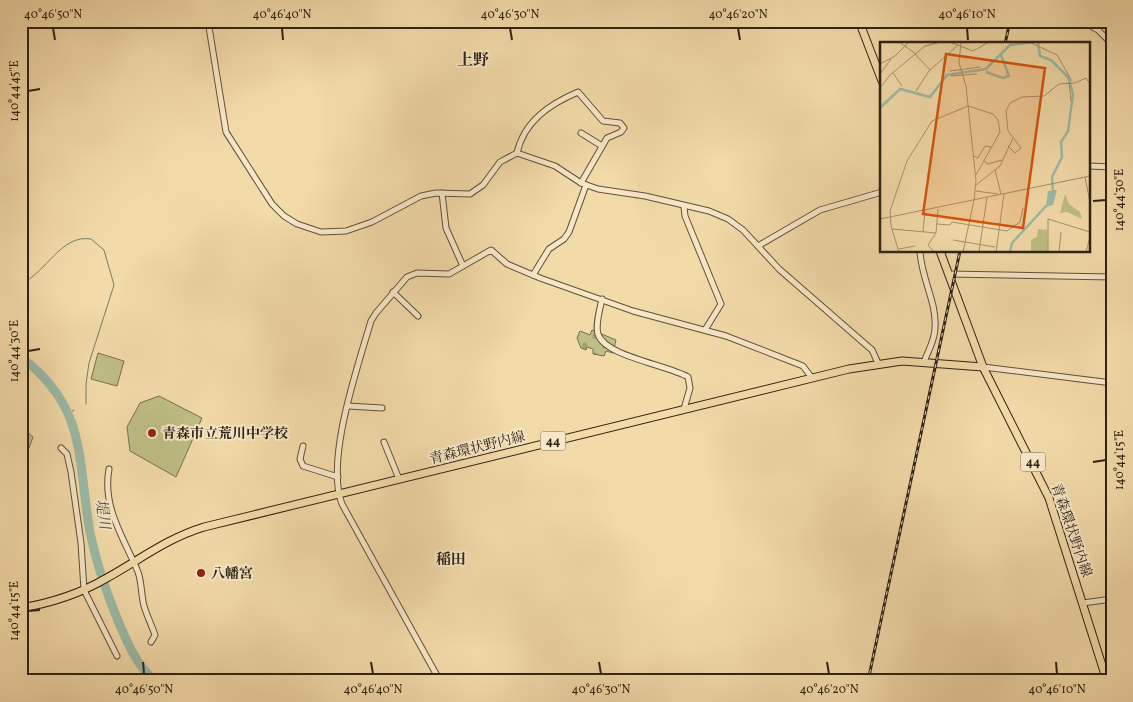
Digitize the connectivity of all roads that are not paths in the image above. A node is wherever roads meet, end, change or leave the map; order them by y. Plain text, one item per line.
1 (208, 21) edge
2 (860, 21) edge
3 (1082, 21) edge
4 (1112, 44) edge
5 (880, 76) edge
6 (581, 134) dead end
7 (602, 146) junction
8 (517, 153) junction
9 (1090, 166) edge
10 (1112, 167) edge
11 (583, 184) junction
12 (442, 193) junction
13 (880, 193) edge
14 (684, 207) junction
15 (758, 246) junction
16 (920, 252) edge
17 (940, 252) edge
18 (463, 266) junction
19 (948, 274) junction
20 (533, 275) junction
21 (1112, 277) edge
22 (393, 292) junction
23 (602, 299) junction
24 (418, 316) dead end
25 (705, 330) junction
26 (924, 362) junction
27 (878, 363) junction
28 (983, 367) junction
29 (812, 378) junction
30 (1112, 383) edge
31 (348, 406) junction
32 (382, 408) dead end
33 (684, 409) junction
34 (384, 442) dead end
35 (303, 446) dead end
36 (61, 448) dead end
37 (109, 469) dead end
38 (338, 477) junction
39 (399, 480) junction
40 (339, 494) junction
41 (130, 564) junction
42 (88, 588) junction
43 (1112, 599) edge
44 (1083, 603) junction
45 (21, 608) edge
46 (151, 642) dead end
47 (117, 656) dead end
48 (440, 681) edge
49 (1107, 681) edge

1 - 12 street
2 - 5 main road
3 - 4 street
6 - 7 street
7 - 8 street
7 - 11 street
8 - 11 street
8 - 12 street
9 - 10 street
11 - 14 street
11 - 20 street
12 - 18 street
13 - 15 street
14 - 15 street
14 - 25 street
15 - 27 street
16 - 26 street
17 - 19 main road, 青森環状野内線 / 44
18 - 20 street
18 - 22 street
19 - 21 street
19 - 28 main road, 青森環状野内線 / 44
20 - 23 street
22 - 24 street
22 - 31 street
23 - 25 street
23 - 33 street
25 - 29 street
26 - 27 main road, 青森環状野内線 / 44
26 - 28 main road, 青森環状野内線 / 44
27 - 29 main road, 青森環状野内線 / 44
28 - 30 street
28 - 44 main road, 青森環状野内線 / 44
29 - 33 main road, 青森環状野内線 / 44
31 - 32 street
31 - 38 street
33 - 39 main road, 青森環状野内線 / 44
34 - 39 street
35 - 38 street
36 - 42 street
37 - 41 street
38 - 40 street
39 - 40 main road, 青森環状野内線 / 44
40 - 41 main road, 青森環状野内線 / 44
40 - 48 street
41 - 42 main road, 青森環状野内線 / 44
41 - 46 street
42 - 45 main road, 青森環状野内線 / 44
42 - 47 street
43 - 44 street
44 - 49 main road, 青森環状野内線 / 44

